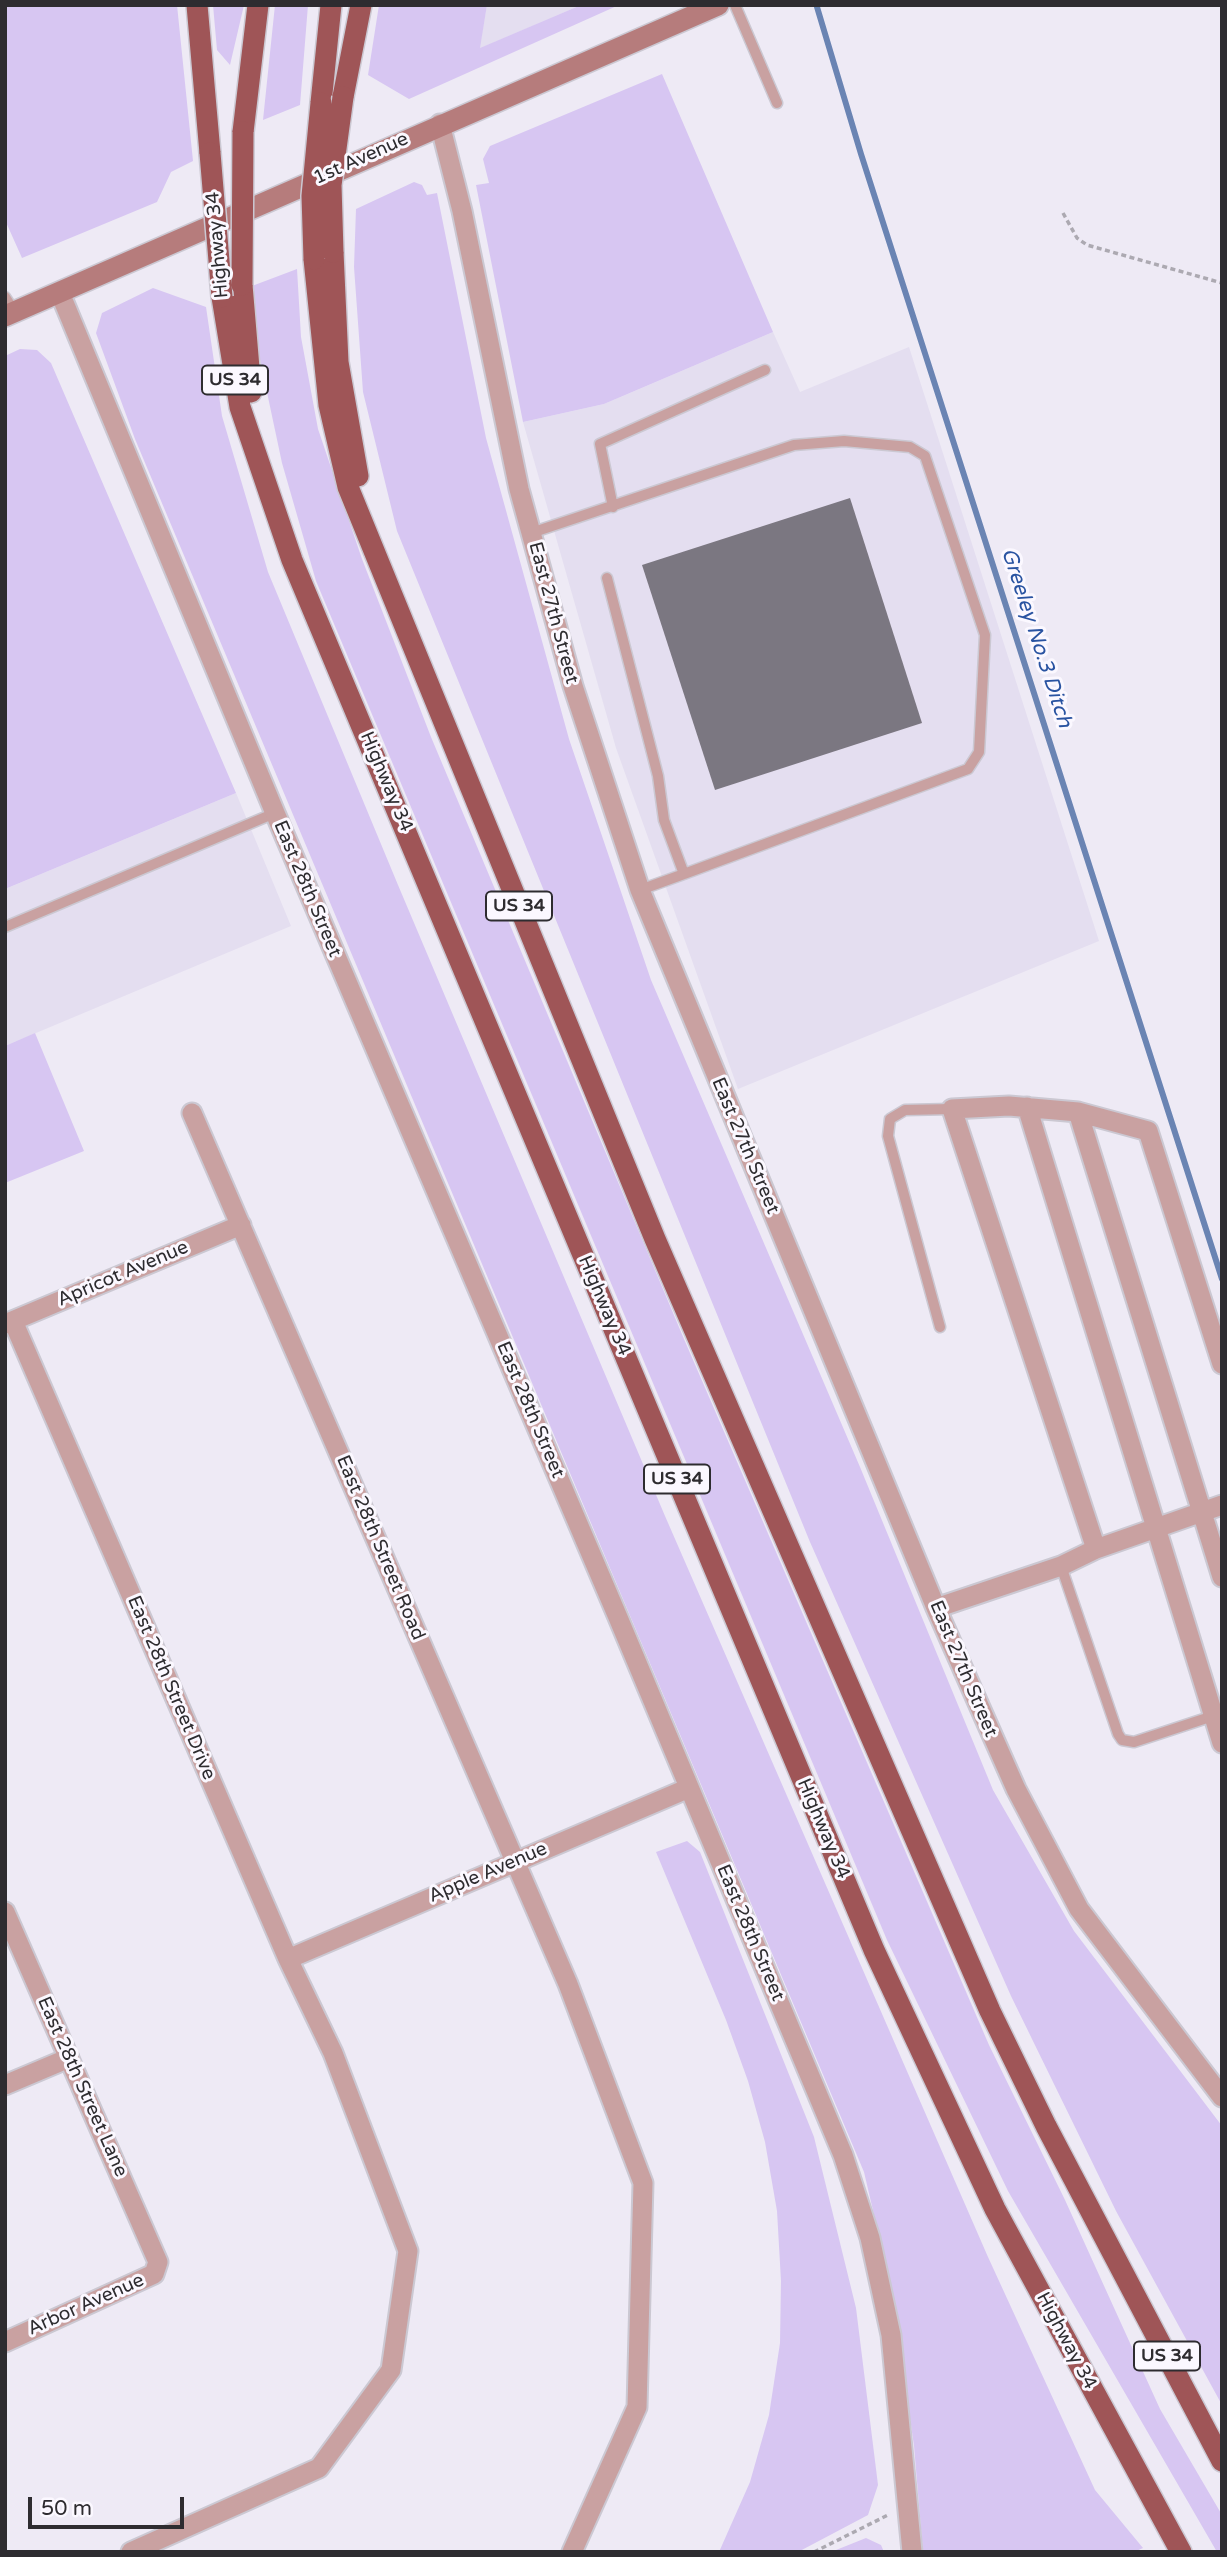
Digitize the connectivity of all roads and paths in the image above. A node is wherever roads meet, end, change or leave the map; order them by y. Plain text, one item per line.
1 (197, 5) edge
2 (258, 5) edge
3 (331, 5) edge
4 (361, 5) edge
5 (718, 5) edge
6 (735, 5) edge
7 (777, 103) dead end
8 (440, 124) junction
9 (1063, 213) dead end
10 (323, 255) junction
11 (1222, 283) edge
12 (60, 293) junction
13 (8, 308) edge
14 (765, 370) dead end
15 (259, 460) junction
16 (613, 507) junction
17 (531, 533) junction
18 (607, 578) dead end
19 (275, 813) junction
20 (684, 874) junction
21 (640, 890) junction
22 (5, 927) edge
23 (1027, 1107) junction
24 (951, 1110) junction
25 (1078, 1112) junction
26 (192, 1113) dead end
27 (241, 1225) junction
28 (9, 1322) edge
29 (940, 1327) dead end
30 (1222, 1364) edge
31 (1222, 1505) edge
32 (1200, 1510) junction
33 (1154, 1528) junction
34 (1096, 1549) junction
35 (1060, 1566) junction
36 (1222, 1577) edge
37 (936, 1608) junction
38 (1213, 1716) junction
39 (1222, 1744) edge
40 (689, 1788) junction
41 (514, 1862) junction
42 (5, 1912) edge
43 (288, 1959) junction
44 (69, 2058) junction
45 (5, 2085) edge
46 (1222, 2097) edge
47 (158, 2262) joint
48 (5, 2342) edge
49 (1222, 2460) edge
50 (908, 2506) junction
51 (131, 2552) edge
52 (572, 2552) edge
53 (814, 2552) edge
54 (912, 2552) edge
55 (1181, 2552) edge

1 - 15 highway, Highway 34 / US 34, bridge
2 - 15 highway, bridge
3 - 10 highway, bridge
4 - 10 highway, bridge
5 - 8 main road, 1st Avenue
6 - 7 lane
8 - 12 main road, 1st Avenue
8 - 17 street, East 27th Street
9 - 11 path
10 - 49 highway, US 34
12 - 13 main road, 1st Avenue
12 - 19 street, East 28th Street
14 - 16 lane
15 - 55 highway, Highway 34 / US 34
16 - 17 lane
16 - 20 lane
17 - 21 street, East 27th Street
18 - 20 lane
19 - 22 lane
19 - 40 street, East 28th Street
20 - 21 lane
21 - 37 street, East 27th Street
23 - 24 street
23 - 25 street
23 - 33 street
24 - 29 lane
24 - 34 street
25 - 30 street
25 - 32 street
26 - 27 street, East 28th Street Road
27 - 28 street, Apricot Avenue
27 - 41 street, East 28th Street Road
28 - 43 street, East 28th Street Drive
31 - 32 street
32 - 33 street
32 - 36 street
33 - 34 street
33 - 38 street
34 - 35 street
35 - 37 street
35 - 38 lane
37 - 46 street, East 27th Street
38 - 39 street
40 - 41 street, Apple Avenue
40 - 50 street, East 28th Street
41 - 43 street, Apple Avenue
41 - 52 street, East 28th Street Road
42 - 44 street, East 28th Street Lane
43 - 51 street, East 28th Street Drive
44 - 45 street
44 - 47 street, East 28th Street Lane
47 - 48 street, Arbor Avenue
50 - 53 path
50 - 54 street, East 28th Street

